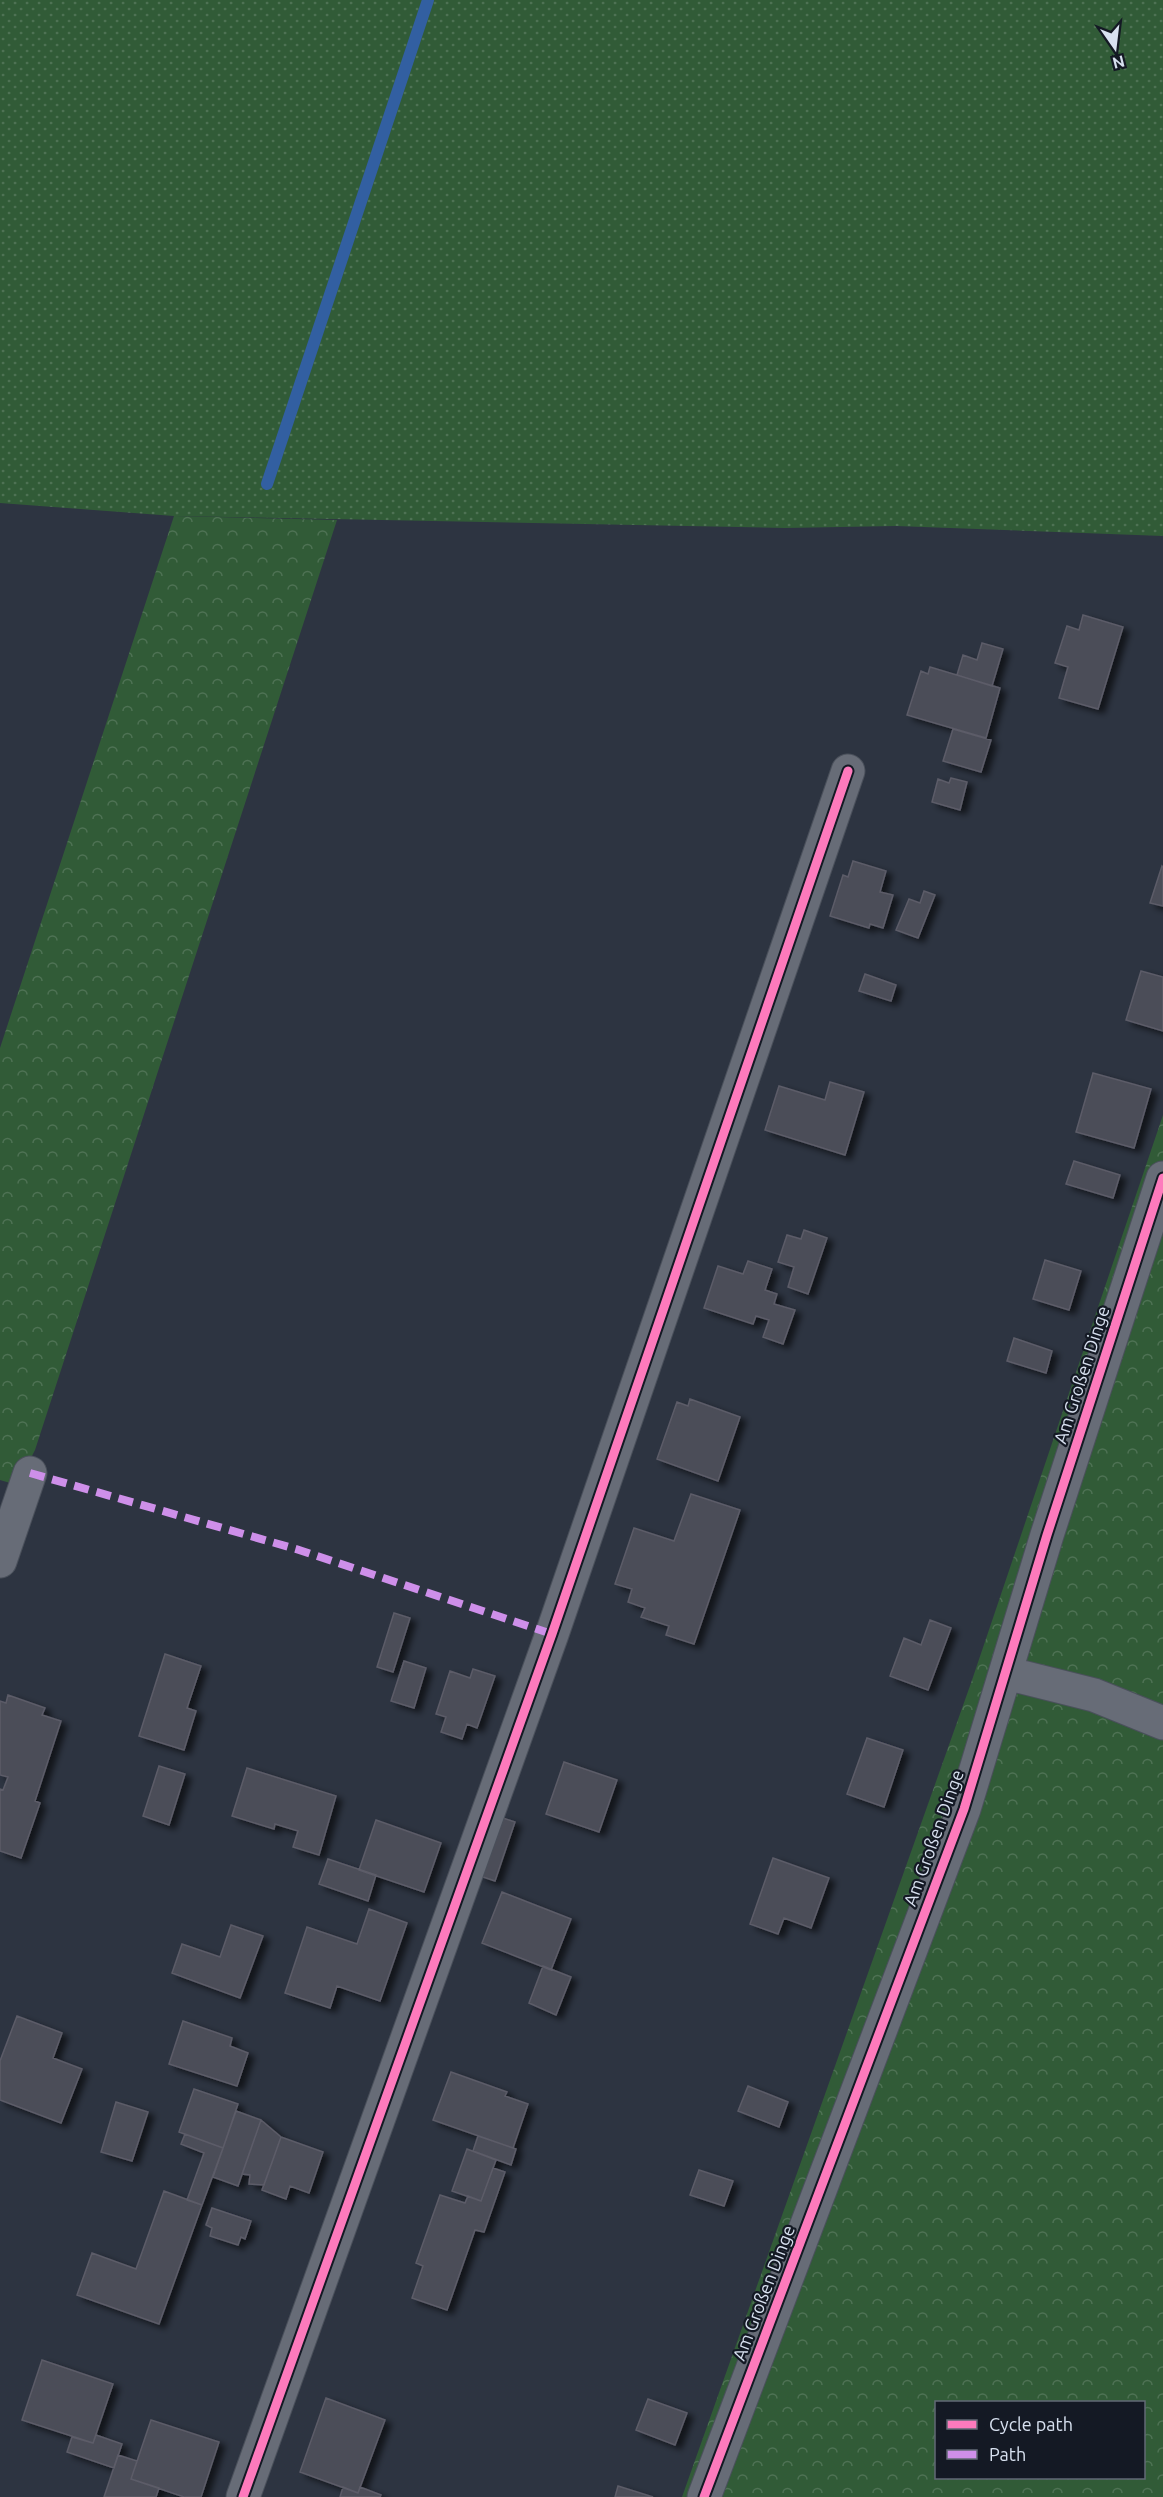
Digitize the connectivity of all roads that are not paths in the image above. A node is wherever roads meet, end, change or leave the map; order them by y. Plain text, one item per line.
1 (848, 771) dead end
2 (1163, 1178) edge
3 (30, 1473) dead end
4 (0, 1561) edge
5 (1006, 1673) junction
6 (1163, 1723) edge
7 (243, 2497) edge
8 (704, 2497) edge

1 - 7 street
2 - 5 street, Am Großen Dinge
3 - 4 street
5 - 6 street
5 - 8 street, Am Großen Dinge

